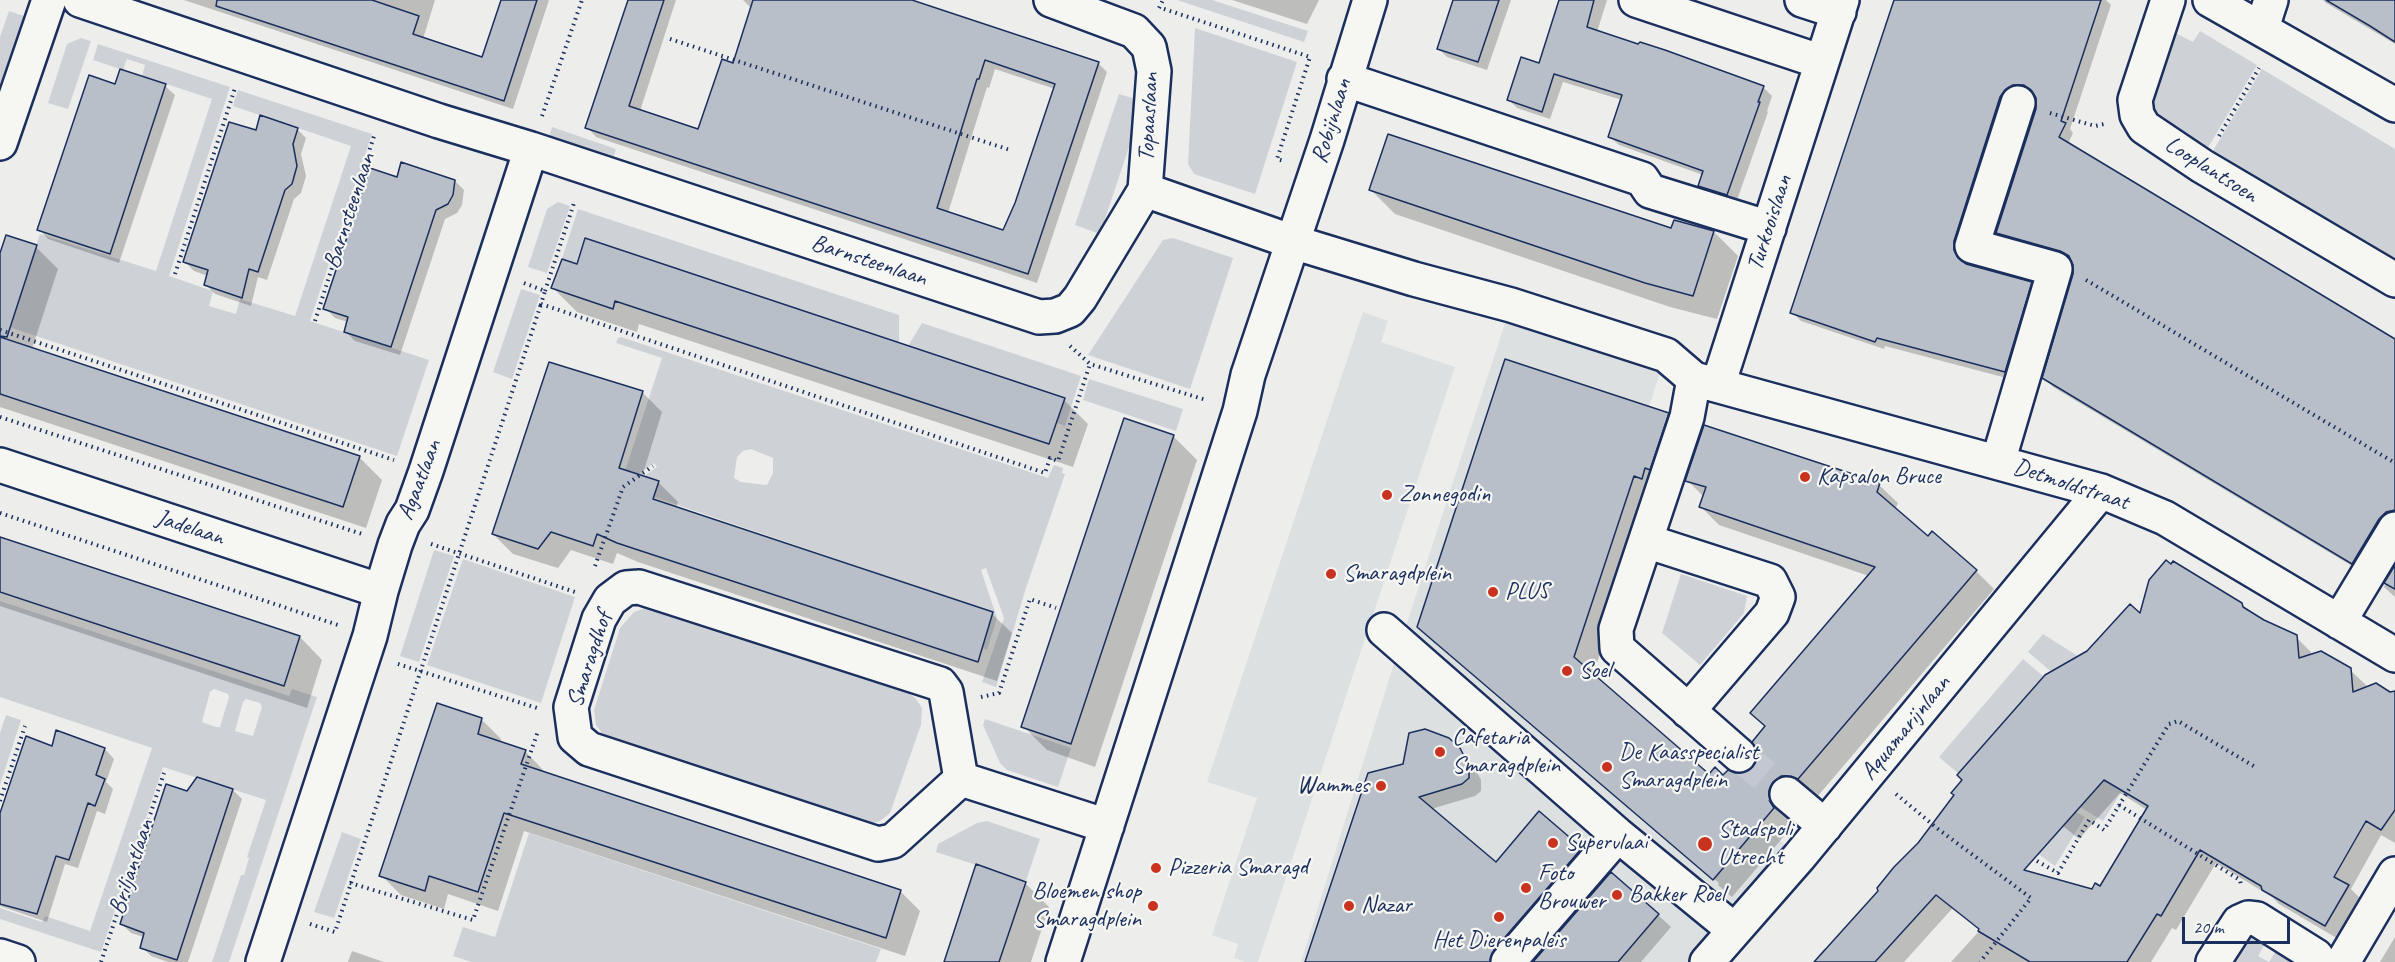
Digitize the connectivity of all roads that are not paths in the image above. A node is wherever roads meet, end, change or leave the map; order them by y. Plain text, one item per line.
1 (49, 0) edge
2 (80, 0) edge
3 (1051, 0) edge
4 (1370, 0) edge
5 (1636, 0) edge
6 (1802, 0) edge
7 (2168, 0) edge
8 (2210, 0) edge
9 (1840, 6) edge
10 (2267, 14) edge
11 (1822, 62) junction
12 (1344, 79) junction
13 (2018, 103) road end
14 (2395, 105) edge
15 (0, 143) edge
16 (531, 149) junction
17 (1145, 190) junction
18 (1769, 228) junction
19 (1293, 242) junction
20 (2395, 280) edge
21 (1706, 382) junction
22 (1998, 462) junction
23 (0, 465) edge
24 (2101, 491) junction
25 (2395, 528) edge
26 (1646, 541) junction
27 (381, 591) junction
28 (2339, 622) junction
29 (1384, 630) dead end
30 (2395, 656) edge
31 (1688, 711) junction
32 (1739, 755) tunnel mouth
33 (961, 779) junction
34 (1787, 794) tunnel mouth
35 (1107, 826) junction
36 (1825, 826) junction
37 (1618, 835) junction
38 (2395, 874) edge
39 (1734, 930) junction
40 (0, 956) edge
41 (18, 962) edge
42 (263, 962) edge
43 (1063, 962) edge
44 (1508, 962) edge
45 (1707, 962) edge
46 (2213, 962) edge
47 (2320, 962) edge
48 (2343, 962) edge

1 - 15 street
2 - 16 street, Barnsteenlaan
3 - 17 street, Topaaslaan
4 - 12 street, Robijnlaan
5 - 11 street
6 - 9 street, Turkooislaan
7 - 20 street, Looplantsoen
8 - 10 street
9 - 11 street, Turkooislaan
10 - 14 street
11 - 18 street, Turkooislaan
12 - 18 street
12 - 19 street, Robijnlaan
13 - 22 street
16 - 17 street, Barnsteenlaan
16 - 27 street, Agaatlaan
17 - 19 street
18 - 21 street, Turkooislaan
19 - 21 street
19 - 35 street
21 - 22 street, Detmoldstraat
21 - 26 street, Turkooislaan
22 - 24 street, Detmoldstraat
23 - 27 street, Jadelaan
24 - 28 street, Detmoldstraat
24 - 36 street, Aquamarijnlaan
25 - 28 street
26 - 31 street, Turkooislaan
26 - 31 street
27 - 42 street, Agaatlaan
28 - 30 street, Detmoldstraat
29 - 37 street
31 - 32 street, Turkooislaan
33 - 33 street, Smaragdhof
33 - 35 street
34 - 36 street
35 - 43 street
36 - 39 street, Aquamarijnlaan
37 - 39 street
37 - 44 street
38 - 48 street
39 - 45 street, Aquamarijnlaan
40 - 41 street
46 - 47 street

